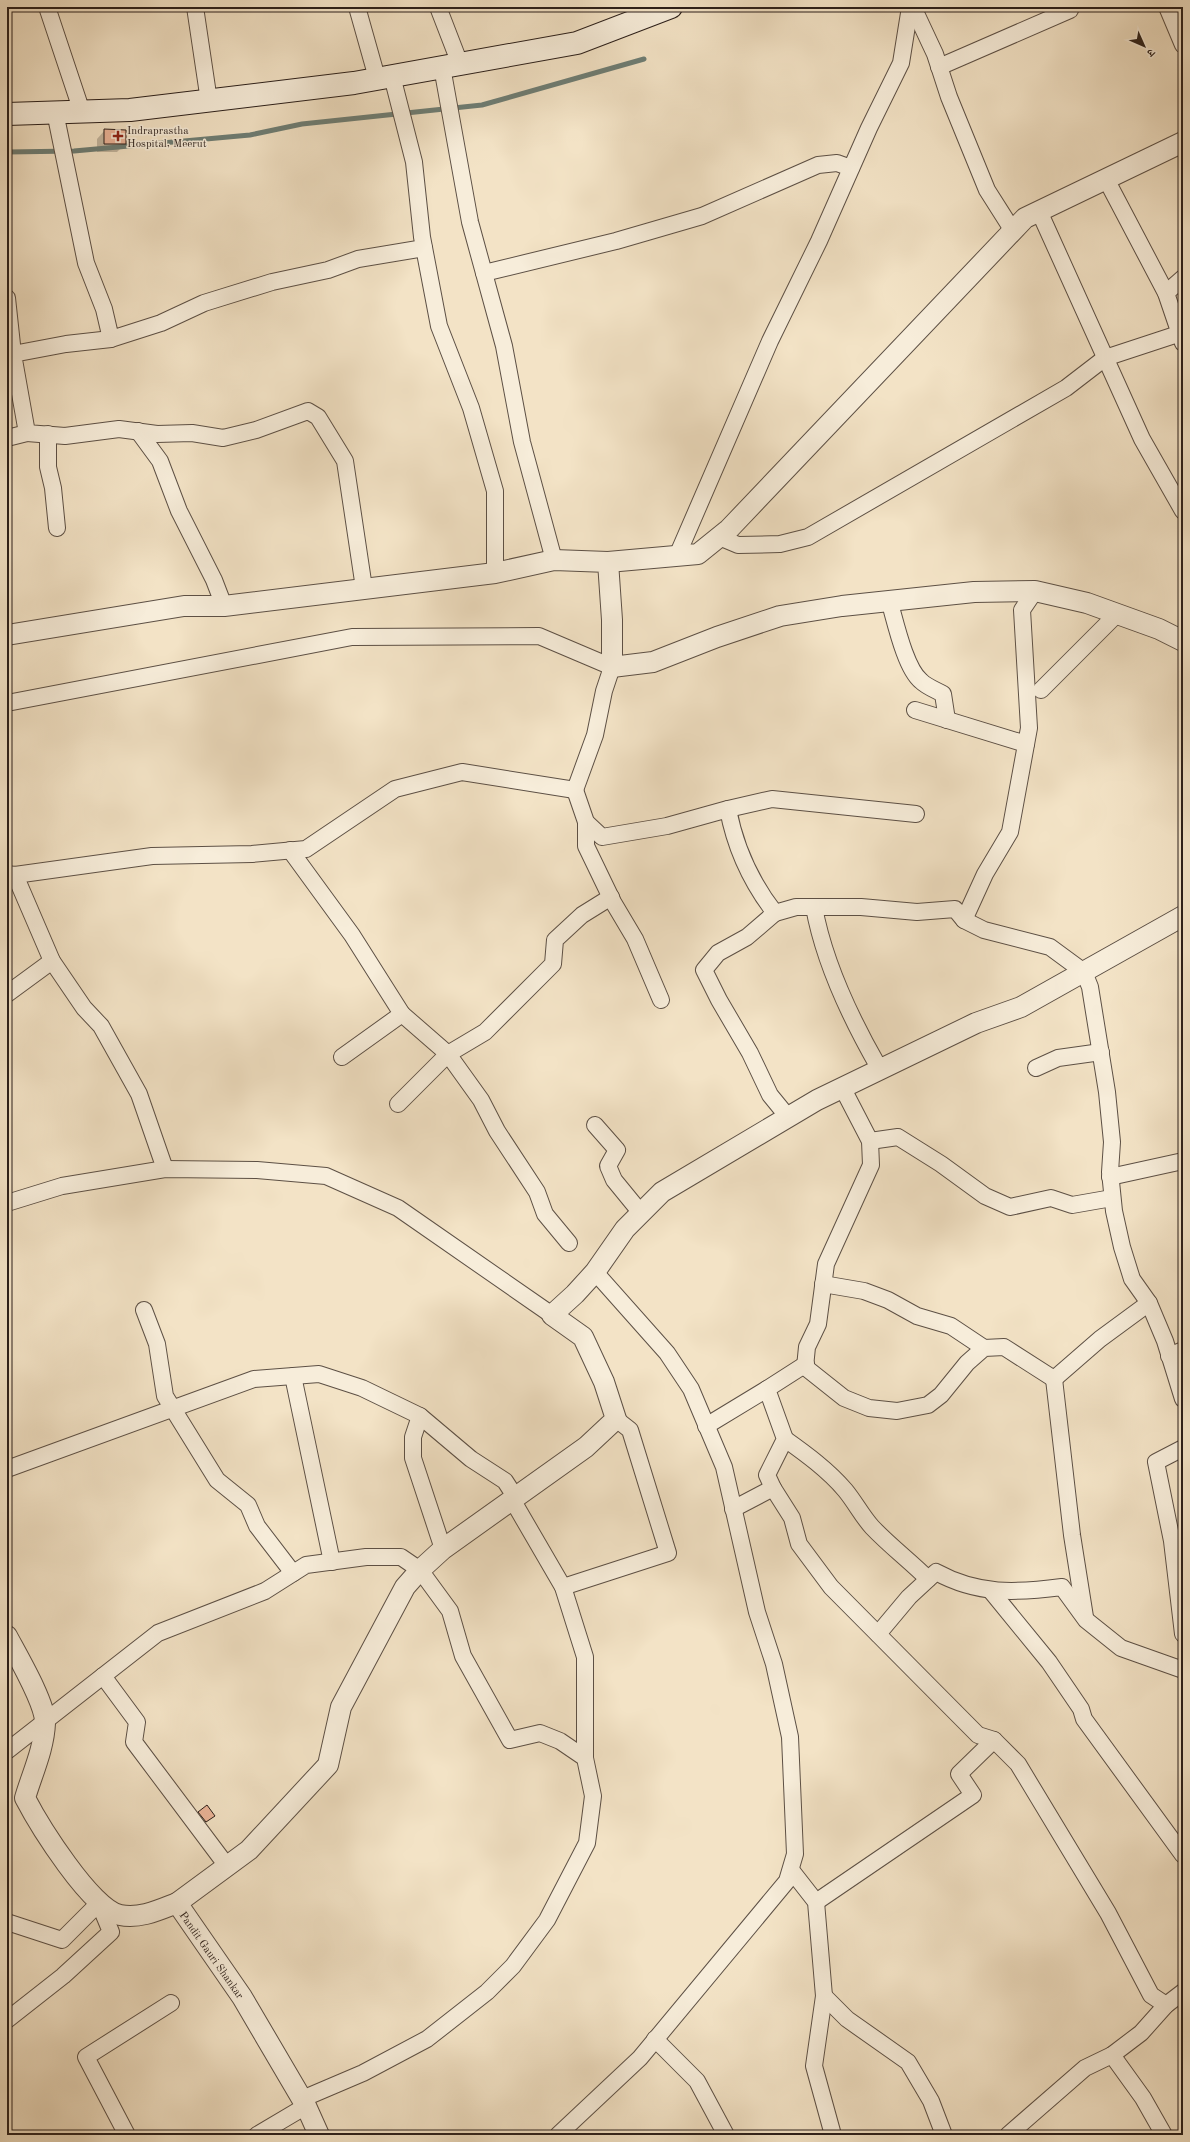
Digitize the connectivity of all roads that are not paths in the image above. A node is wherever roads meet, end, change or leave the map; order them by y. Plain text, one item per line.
1 (47, 7) edge
2 (194, 7) edge
3 (358, 7) edge
4 (438, 7) edge
5 (671, 7) edge
6 (911, 7) edge
7 (1167, 7) edge
8 (1070, 10) dead end
9 (1179, 27) edge
10 (1183, 45) edge
11 (451, 65) junction
12 (939, 67) junction
13 (384, 77) junction
14 (209, 101) junction
15 (55, 112) junction
16 (82, 112) junction
17 (7, 114) edge
18 (1183, 142) edge
19 (851, 168) junction
20 (1106, 179) junction
21 (1039, 211) junction
22 (1013, 231) junction
23 (424, 248) junction
24 (484, 273) junction
25 (1183, 278) edge
26 (1166, 293) junction
27 (7, 298) edge
28 (1181, 338) edge
29 (111, 339) junction
30 (13, 354) junction
31 (1105, 358) junction
32 (138, 431) junction
33 (27, 433) junction
34 (48, 434) junction
35 (7, 438) edge
36 (1183, 510) edge
37 (57, 528) dead end
38 (719, 537) junction
39 (677, 556) junction
40 (554, 560) junction
41 (608, 562) junction
42 (495, 573) junction
43 (364, 588) junction
44 (1035, 591) junction
45 (889, 600) junction
46 (224, 606) junction
47 (1116, 614) junction
48 (7, 635) edge
49 (1183, 641) edge
50 (612, 667) junction
51 (1041, 690) dead end
52 (7, 703) edge
53 (914, 710) dead end
54 (947, 720) junction
55 (1026, 744) junction
56 (575, 790) junction
57 (728, 809) junction
58 (916, 814) dead end
59 (586, 822) junction
60 (290, 850) junction
61 (11, 875) edge
62 (611, 897) junction
63 (814, 908) junction
64 (775, 913) junction
65 (1183, 916) edge
66 (964, 920) junction
67 (52, 961) junction
68 (1084, 972) junction
69 (7, 994) edge
70 (661, 1000) dead end
71 (402, 1014) junction
72 (1101, 1052) junction
73 (448, 1054) junction
74 (342, 1057) dead end
75 (892, 1064) junction
76 (1036, 1068) dead end
77 (842, 1087) junction
78 (398, 1104) dead end
79 (788, 1117) junction
80 (595, 1125) dead end
81 (870, 1141) junction
82 (1183, 1161) edge
83 (165, 1170) junction
84 (1110, 1178) junction
85 (1112, 1198) junction
86 (7, 1203) edge
87 (641, 1213) junction
88 (569, 1243) dead end
89 (595, 1272) junction
90 (823, 1284) junction
91 (1149, 1303) junction
92 (144, 1310) dead end
93 (552, 1315) junction
94 (984, 1348) junction
95 (1176, 1353) edge
96 (806, 1364) junction
97 (293, 1376) junction
98 (1054, 1379) junction
99 (767, 1389) junction
100 (1183, 1399) edge
101 (172, 1409) junction
102 (420, 1416) junction
103 (616, 1419) junction
104 (706, 1426) junction
105 (785, 1439) junction
106 (1183, 1448) edge
107 (7, 1469) edge
108 (773, 1488) junction
109 (516, 1498) junction
110 (734, 1509) junction
111 (443, 1549) junction
112 (332, 1562) junction
113 (420, 1570) junction
114 (293, 1573) junction
115 (928, 1579) junction
116 (564, 1587) junction
117 (991, 1591) junction
118 (1086, 1620) junction
119 (878, 1634) junction
120 (1183, 1634) edge
121 (7, 1636) edge
122 (1183, 1670) edge
123 (103, 1676) junction
124 (46, 1722) junction
125 (994, 1740) junction
126 (7, 1751) edge
127 (585, 1758) junction
128 (1183, 1856) edge
129 (227, 1866) junction
130 (790, 1870) junction
131 (816, 1902) junction
132 (98, 1903) junction
133 (177, 1903) junction
134 (7, 1922) edge
135 (1183, 1992) edge
136 (824, 1996) junction
137 (171, 2003) dead end
138 (1166, 2005) junction
139 (7, 2020) edge
140 (655, 2039) junction
141 (1112, 2055) junction
142 (304, 2102) junction
143 (127, 2135) edge
144 (257, 2135) edge
145 (319, 2135) edge
146 (558, 2135) edge
147 (726, 2135) edge
148 (833, 2135) edge
149 (944, 2135) edge
150 (1008, 2135) edge
151 (1164, 2135) edge

1 - 16 street
2 - 14 street
3 - 13 street
4 - 11 street
5 - 11 main road
6 - 12 street
6 - 19 street
7 - 9 street
8 - 12 street
9 - 10 street
11 - 13 main road
11 - 24 street
12 - 22 street
13 - 14 main road
13 - 23 street
14 - 16 main road
15 - 16 main road
15 - 17 main road
15 - 29 street
18 - 20 street
19 - 24 street
19 - 39 street
20 - 21 street
20 - 26 street
21 - 22 street
21 - 31 street
22 - 38 street
23 - 29 street
23 - 42 street
24 - 40 street
25 - 26 street
26 - 28 street
27 - 30 street
28 - 31 street
29 - 30 street
30 - 33 street
31 - 36 street
31 - 38 street
32 - 34 street
32 - 43 street
32 - 46 street
33 - 34 street
33 - 35 street
34 - 37 street
38 - 39 street
39 - 41 street
40 - 41 street
40 - 42 street
41 - 50 street
42 - 43 street
43 - 46 street
44 - 45 street
44 - 47 street
44 - 55 street
45 - 50 street
45 - 54 street
46 - 48 street
47 - 49 street
47 - 51 street
50 - 52 street
50 - 56 street
53 - 54 street
54 - 55 street
55 - 66 street
56 - 59 street
56 - 60 street
57 - 58 street
57 - 59 street
57 - 64 street
59 - 62 street
60 - 61 street
60 - 71 street
61 - 67 street
62 - 70 street
62 - 73 street
63 - 64 street
63 - 66 street
63 - 75 street
64 - 79 street
65 - 68 street
66 - 68 street
67 - 69 street
67 - 83 street
68 - 72 street
68 - 75 street
71 - 73 street
71 - 74 street
72 - 76 street
72 - 84 street
73 - 78 street
73 - 88 street
75 - 77 street
77 - 79 street
77 - 81 street
79 - 87 street
80 - 87 street
81 - 85 street
81 - 90 street
82 - 84 street
83 - 86 street
83 - 93 street
84 - 85 street
85 - 91 street
87 - 89 street
89 - 93 street
89 - 104 street
90 - 94 street
90 - 96 street
91 - 95 street
91 - 98 street
92 - 101 street
93 - 103 street
94 - 96 street
94 - 98 street
95 - 100 street
96 - 99 street
97 - 101 street
97 - 102 street
97 - 112 street
98 - 118 street
99 - 104 street
99 - 105 street
101 - 107 street
101 - 114 street
102 - 109 street
102 - 111 street
103 - 109 street
103 - 116 street
104 - 110 street
105 - 108 street
105 - 115 street
106 - 120 street
108 - 110 street
108 - 119 street
109 - 111 street
109 - 116 street
110 - 130 street
111 - 113 street
112 - 113 street
112 - 114 street
113 - 127 street
113 - 129 street
114 - 123 street
115 - 117 street
115 - 119 street
116 - 127 street
117 - 118 street
117 - 128 street
118 - 122 street
119 - 125 street
121 - 124 street, Pandit Gauri Shankar
123 - 124 street
123 - 129 street
124 - 126 street
124 - 132 street, Pandit Gauri Shankar
125 - 131 street
125 - 138 street
127 - 142 street
129 - 133 street
130 - 131 street
130 - 140 street
131 - 136 street
132 - 133 street, Pandit Gauri Shankar
132 - 134 street
132 - 139 street
133 - 142 street, Pandit Gauri Shankar
135 - 138 street
136 - 148 street
136 - 149 street
137 - 143 street
138 - 141 street
140 - 146 street
140 - 147 street
141 - 150 street
141 - 151 street
142 - 144 street
142 - 145 street, Pandit Gauri Shankar

